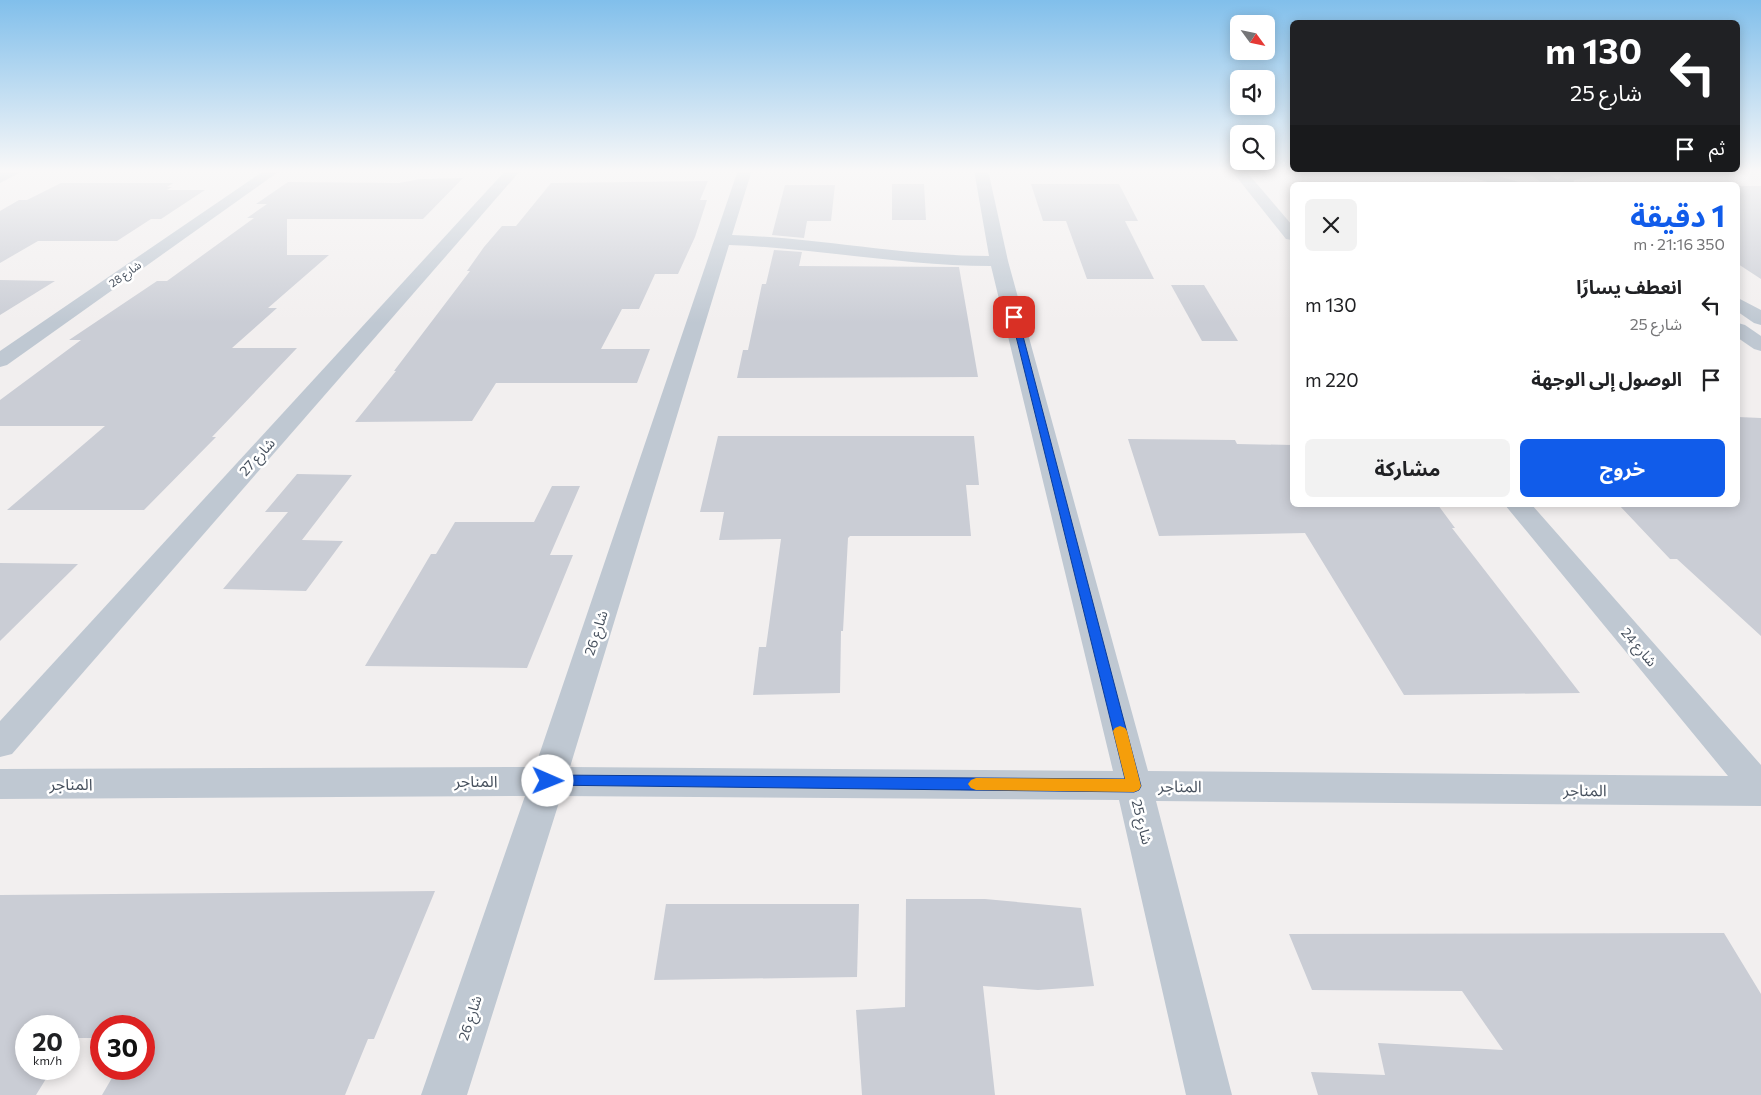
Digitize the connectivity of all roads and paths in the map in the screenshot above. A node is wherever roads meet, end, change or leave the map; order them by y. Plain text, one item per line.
1 (201, 221) edge
2 (468, 221) edge
3 (729, 221) edge
4 (991, 221) edge
5 (1280, 221) edge
6 (1290, 234) edge
7 (723, 240) junction
8 (999, 261) junction
9 (1740, 305) edge
10 (1761, 319) edge
11 (1740, 330) edge
12 (1761, 345) edge
13 (0, 361) edge
14 (1520, 507) edge
15 (0, 744) edge
16 (548, 781) junction
17 (0, 784) edge
18 (1134, 786) junction
19 (1761, 790) edge
20 (444, 1095) edge
21 (1209, 1095) edge

1 - 13 street, شارع 28
2 - 15 street, شارع 27
3 - 7 street, شارع 26
4 - 8 street, شارع 25
5 - 6 street
7 - 8 street
7 - 16 street, شارع 26
8 - 18 street, شارع 25
9 - 10 street
11 - 12 street
14 - 19 street, شارع 24
16 - 17 street, المناجر
16 - 18 street, المناجر
16 - 20 street, شارع 26
18 - 19 street, المناجر
18 - 21 street, شارع 25

